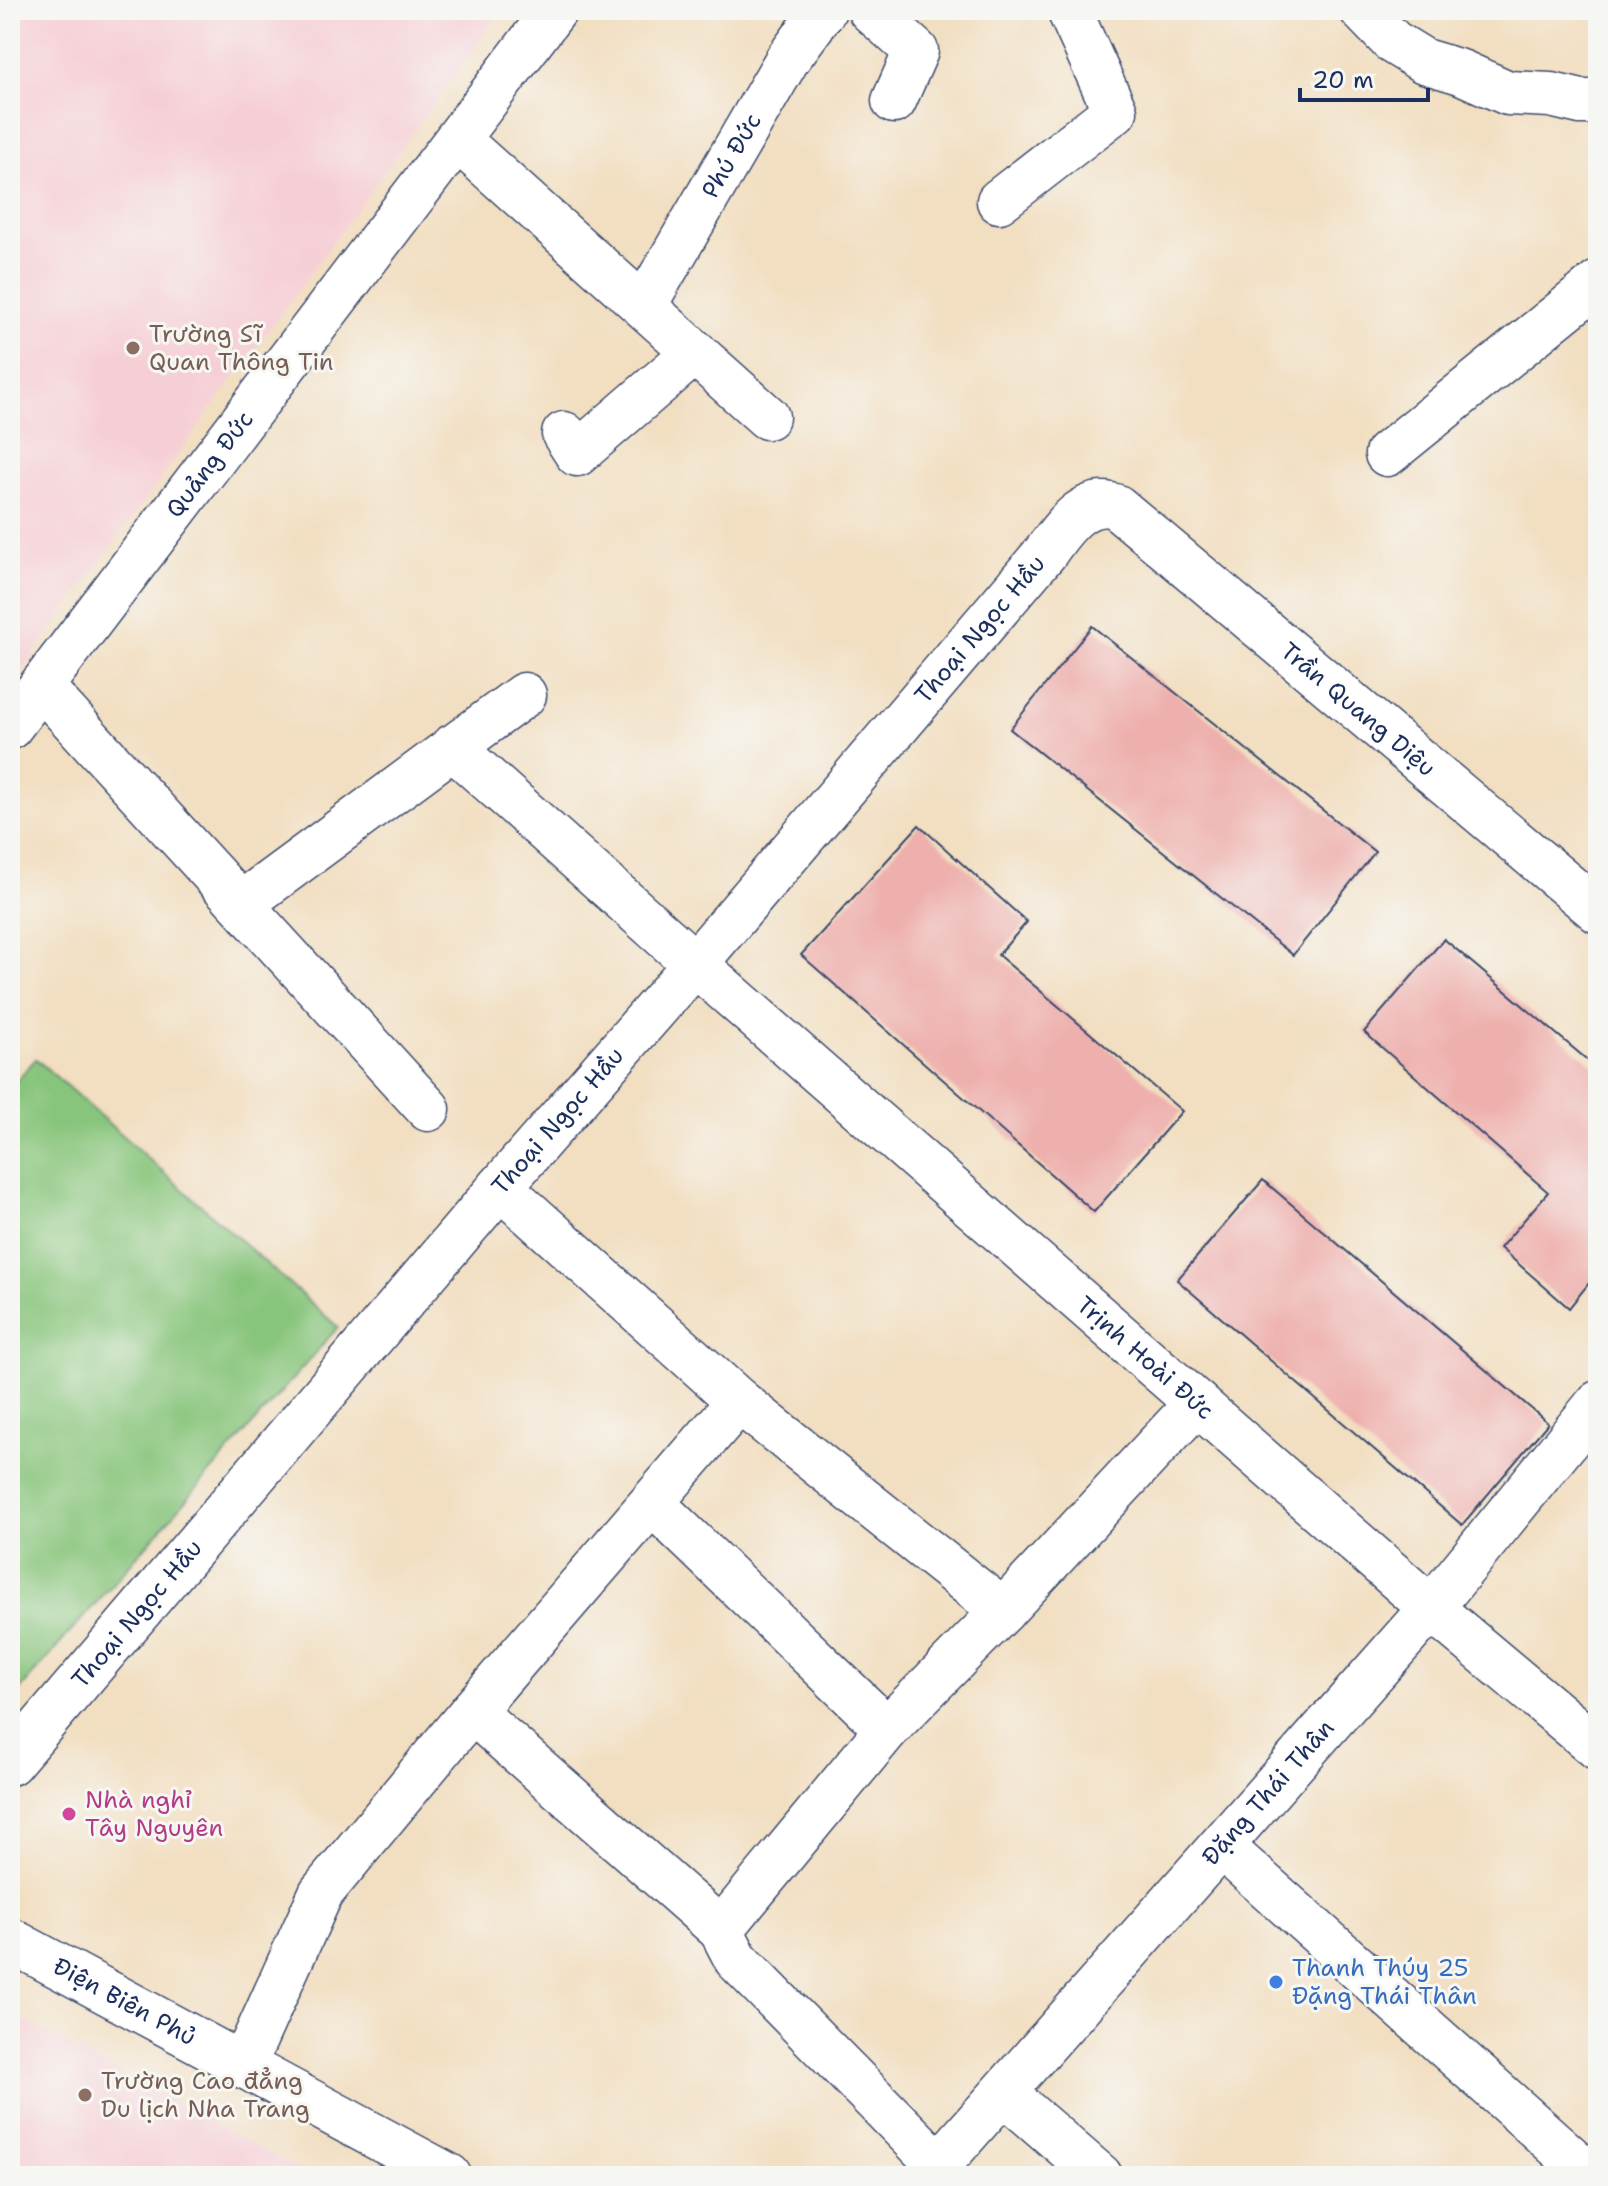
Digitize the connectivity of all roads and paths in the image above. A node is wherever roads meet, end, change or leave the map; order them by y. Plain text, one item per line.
1 (555, 10) edge
2 (824, 10) edge
3 (870, 10) edge
4 (1069, 10) edge
5 (1362, 10) edge
6 (894, 101) dead end
7 (1598, 102) edge
8 (457, 139) junction
9 (999, 201) dead end
10 (1598, 283) edge
11 (644, 306) junction
12 (695, 352) junction
13 (767, 417) dead end
14 (564, 434) dead end
15 (1387, 454) dead end
16 (1117, 507) joint
17 (41, 686) junction
18 (524, 695) dead end
19 (10, 727) edge
20 (452, 747) junction
21 (241, 904) junction
22 (1597, 909) edge
23 (695, 964) junction
24 (428, 1109) dead end
25 (500, 1187) junction
26 (739, 1401) junction
27 (1197, 1403) junction
28 (1598, 1403) edge
29 (652, 1503) junction
30 (1431, 1608) junction
31 (1003, 1611) junction
32 (472, 1711) junction
33 (887, 1729) junction
34 (1598, 1748) edge
35 (10, 1763) edge
36 (1221, 1846) junction
37 (721, 1930) junction
38 (10, 1940) edge
39 (243, 2066) junction
40 (1004, 2093) junction
41 (933, 2170) edge
42 (449, 2176) edge
43 (1100, 2176) edge
44 (1591, 2176) edge

1 - 8 street, Quảng Đức
2 - 11 street, Phú Đức
3 - 6 street
4 - 9 street
5 - 7 street
8 - 11 street
8 - 17 street, Quảng Đức
10 - 15 street
11 - 12 street
12 - 13 street
12 - 14 street
16 - 22 street, Trần Quang Diệu
16 - 23 street, Thoại Ngọc Hầu
17 - 19 street, Quảng Đức
17 - 21 street
18 - 20 street
20 - 21 street
20 - 23 street, Trịnh Hoài Đức
21 - 24 street
23 - 25 street, Thoại Ngọc Hầu
23 - 27 street, Trịnh Hoài Đức
25 - 26 street
25 - 35 street, Thoại Ngọc Hầu
26 - 29 street
26 - 31 street
27 - 30 street, Trịnh Hoài Đức
27 - 31 street
28 - 30 street, Đặng Thái Thân
29 - 32 street
29 - 33 street
30 - 34 street, Trịnh Hoài Đức
30 - 36 street, Đặng Thái Thân
31 - 33 street
32 - 37 street
32 - 39 street
33 - 37 street
36 - 40 street, Đặng Thái Thân
36 - 44 street
37 - 41 street
38 - 39 street, Điện Biên Phủ
39 - 42 street, Điện Biên Phủ
40 - 41 street, Đặng Thái Thân
40 - 43 street

